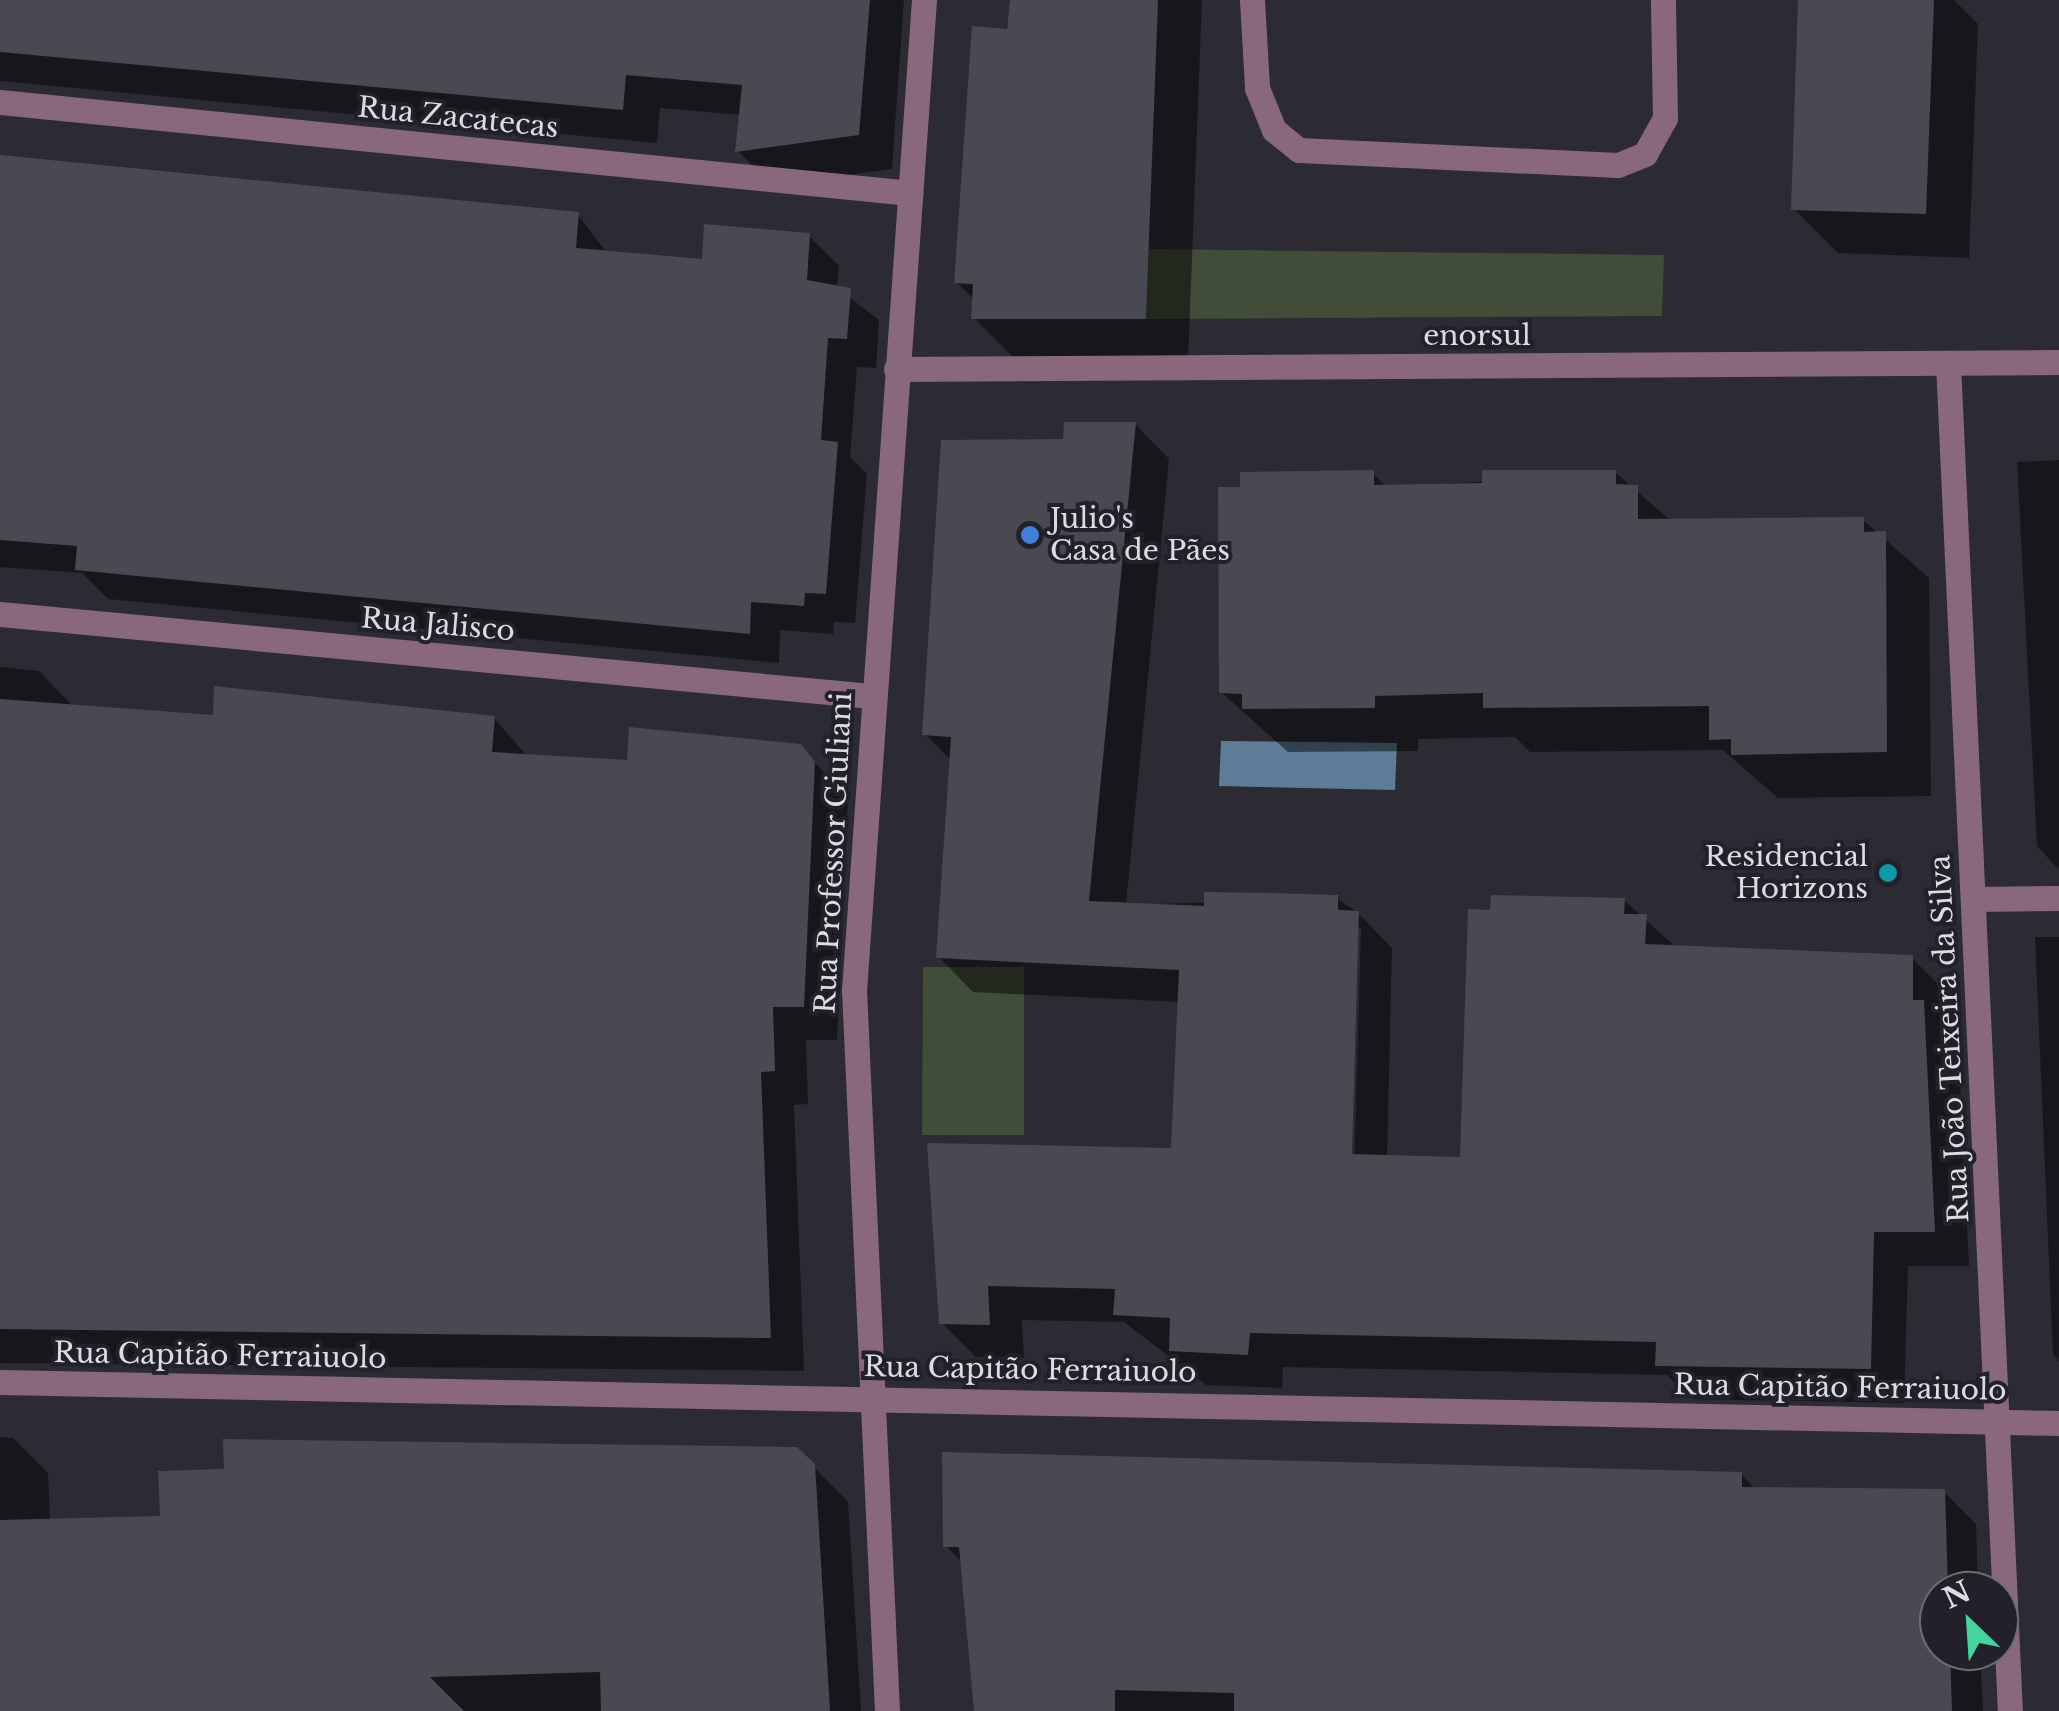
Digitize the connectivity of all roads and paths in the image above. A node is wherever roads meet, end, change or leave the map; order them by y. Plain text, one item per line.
1 (924, 0) edge
2 (1252, 0) edge
3 (1663, 0) edge
4 (0, 102) edge
5 (910, 193) junction
6 (2059, 362) edge
7 (1948, 364) junction
8 (896, 368) junction
9 (0, 614) edge
10 (871, 696) junction
11 (2059, 898) edge
12 (1974, 899) junction
13 (0, 1382) edge
14 (874, 1396) junction
15 (1998, 1422) junction
16 (2059, 1423) edge
17 (888, 1711) edge
18 (2010, 1711) edge

1 - 5 street, Rua Professor Giuliani
2 - 3 street
4 - 5 street, Rua Zacatecas
5 - 8 street, Rua Professor Giuliani
6 - 7 street, enorsul
7 - 8 street, enorsul
7 - 12 street, Rua João Teixeira da Silva
8 - 10 street, Rua Professor Giuliani
9 - 10 street, Rua Jalisco
10 - 14 street, Rua Professor Giuliani
11 - 12 street
12 - 15 street, Rua João Teixeira da Silva
13 - 14 street, Rua Capitão Ferraiuolo
14 - 15 street, Rua Capitão Ferraiuolo
14 - 17 street, Rua Professor Giuliani
15 - 16 street, Rua Capitão Ferraiuolo
15 - 18 street, Rua João Teixeira da Silva

